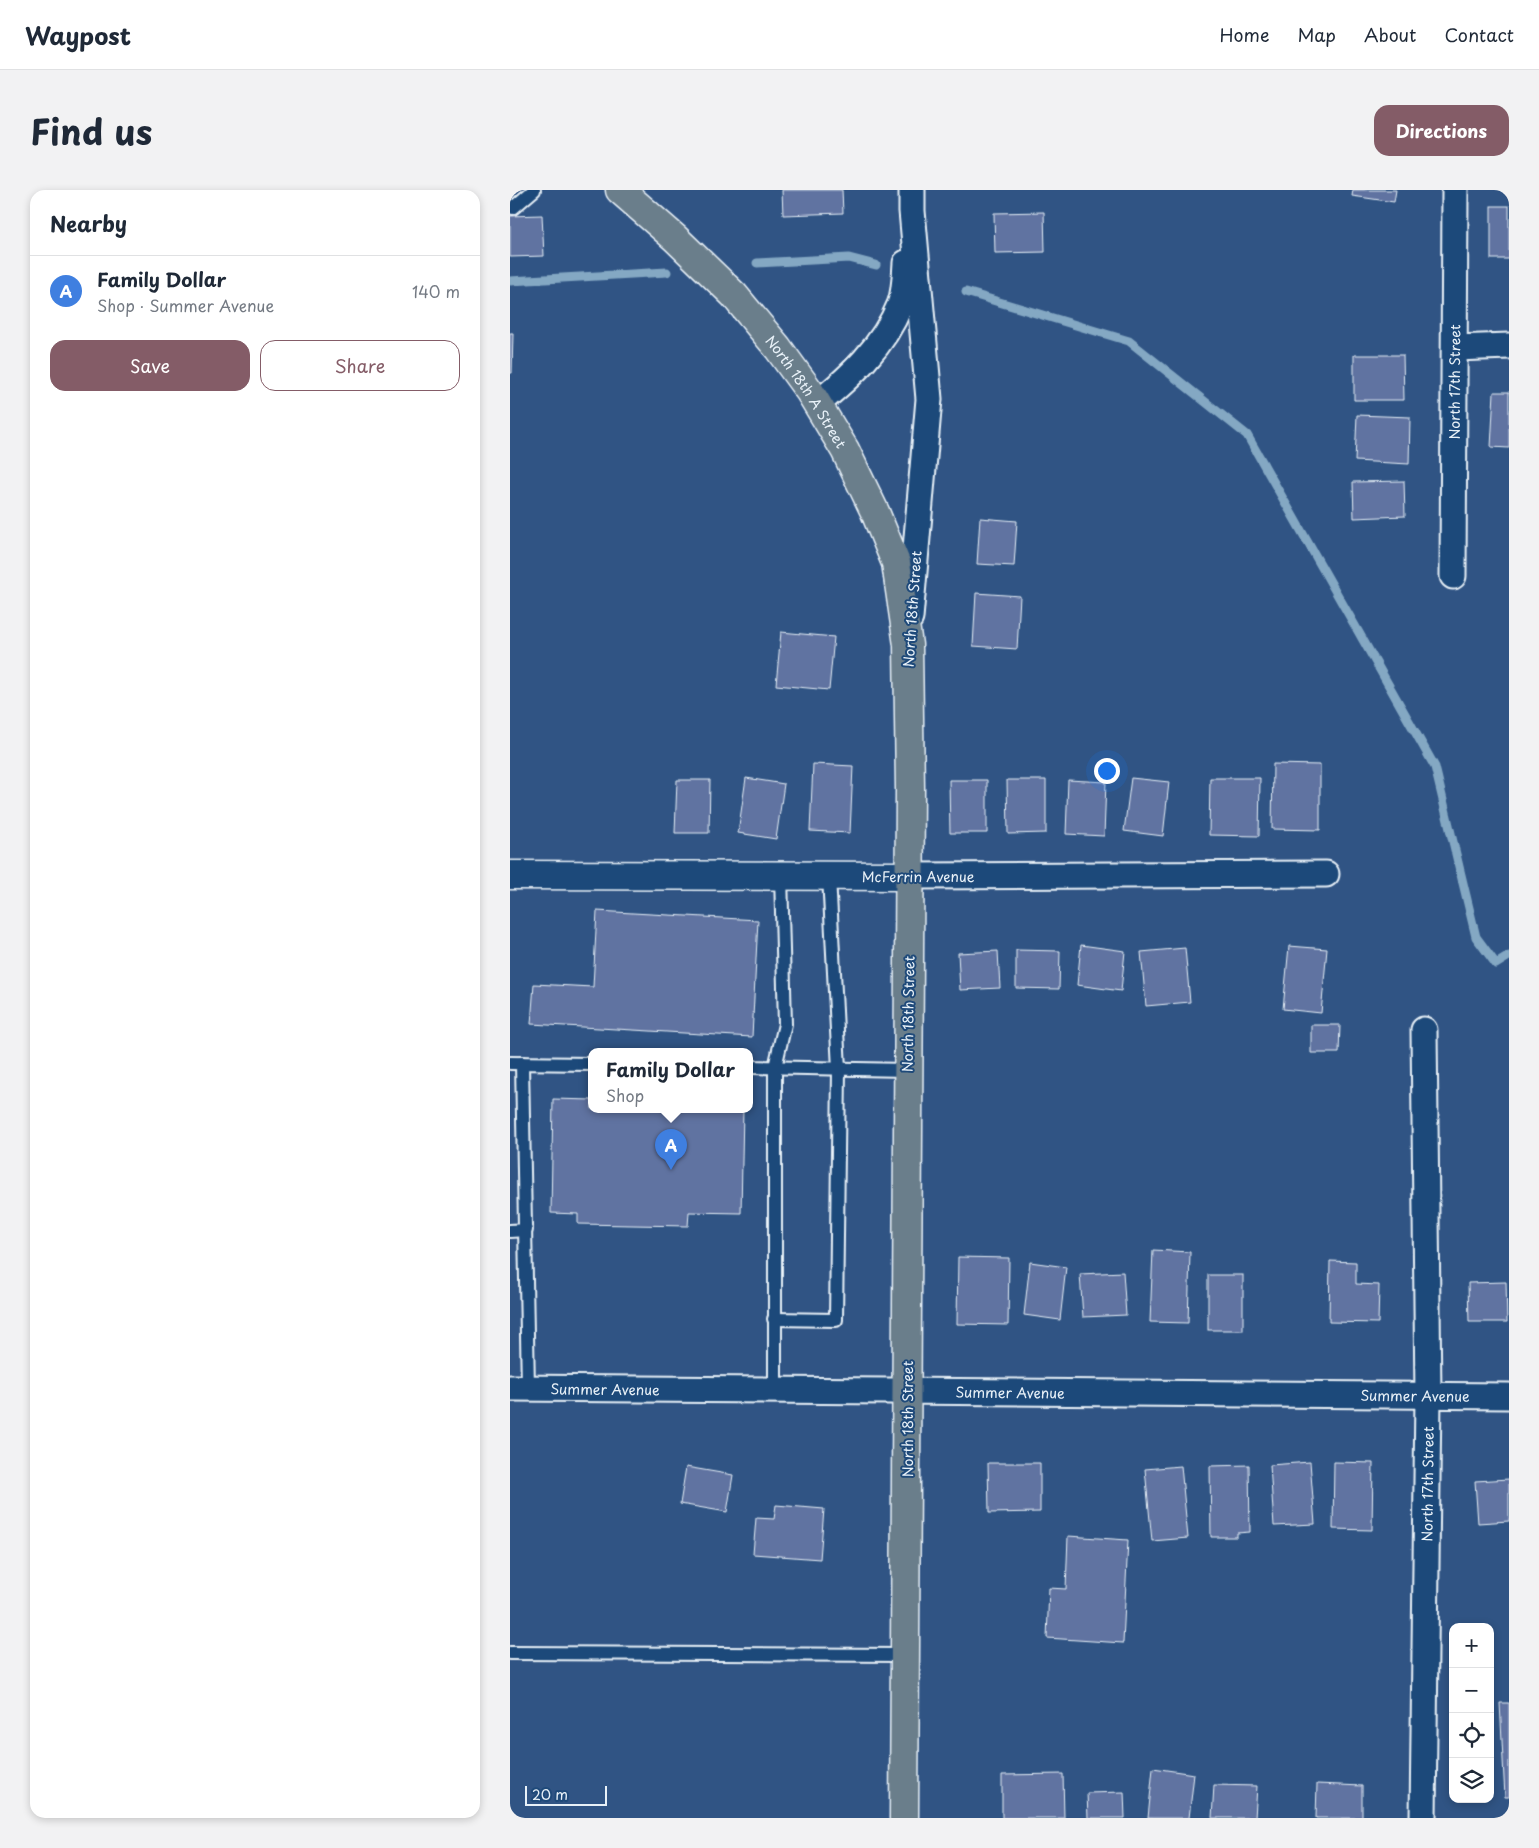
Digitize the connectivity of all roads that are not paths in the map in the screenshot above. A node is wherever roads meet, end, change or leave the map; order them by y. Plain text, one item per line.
1 (534, 190) edge
2 (1455, 190) edge
3 (616, 192) edge
4 (912, 200) edge
5 (510, 205) edge
6 (1509, 346) edge
7 (1455, 348) junction
8 (817, 404) junction
9 (1453, 576) dead end
10 (908, 645) junction
11 (1326, 874) dead end
12 (510, 875) edge
13 (781, 875) junction
14 (829, 876) junction
15 (910, 876) junction
16 (1424, 1030) dead end
17 (516, 1063) edge
18 (588, 1064) edge
19 (753, 1067) edge
20 (775, 1067) junction
21 (839, 1069) junction
22 (907, 1070) junction
23 (510, 1230) edge
24 (526, 1230) junction
25 (774, 1319) junction
26 (519, 1388) edge
27 (775, 1390) junction
28 (908, 1392) junction
29 (1428, 1396) junction
30 (1509, 1396) edge
31 (510, 1653) edge
32 (906, 1655) junction
33 (904, 1818) edge
34 (1423, 1818) edge

1 - 5 lane
2 - 7 street, North 17th Street
3 - 8 main road, North 18th A Street
4 - 8 street, North 18th Street
4 - 10 street, North 18th Street
6 - 7 street
7 - 9 street, North 17th Street
8 - 10 main road, North 18th A Street
10 - 15 main road, North 18th Street
11 - 15 street, McFerrin Avenue
12 - 13 street, McFerrin Avenue
13 - 14 street, McFerrin Avenue
13 - 20 lane
14 - 15 street, McFerrin Avenue
14 - 21 lane
15 - 22 main road, North 18th Street
16 - 29 street, North 17th Street
17 - 18 lane
17 - 24 lane
19 - 20 lane
20 - 21 lane
20 - 25 lane
21 - 22 lane
21 - 25 lane
22 - 28 main road, North 18th Street
23 - 24 lane
24 - 26 lane
25 - 27 lane
26 - 27 street, Summer Avenue
27 - 28 street, Summer Avenue
28 - 29 street, Summer Avenue
28 - 32 main road, North 18th Street
29 - 30 street, Summer Avenue
29 - 34 street, North 17th Street
31 - 32 lane
32 - 33 main road, North 18th Street

